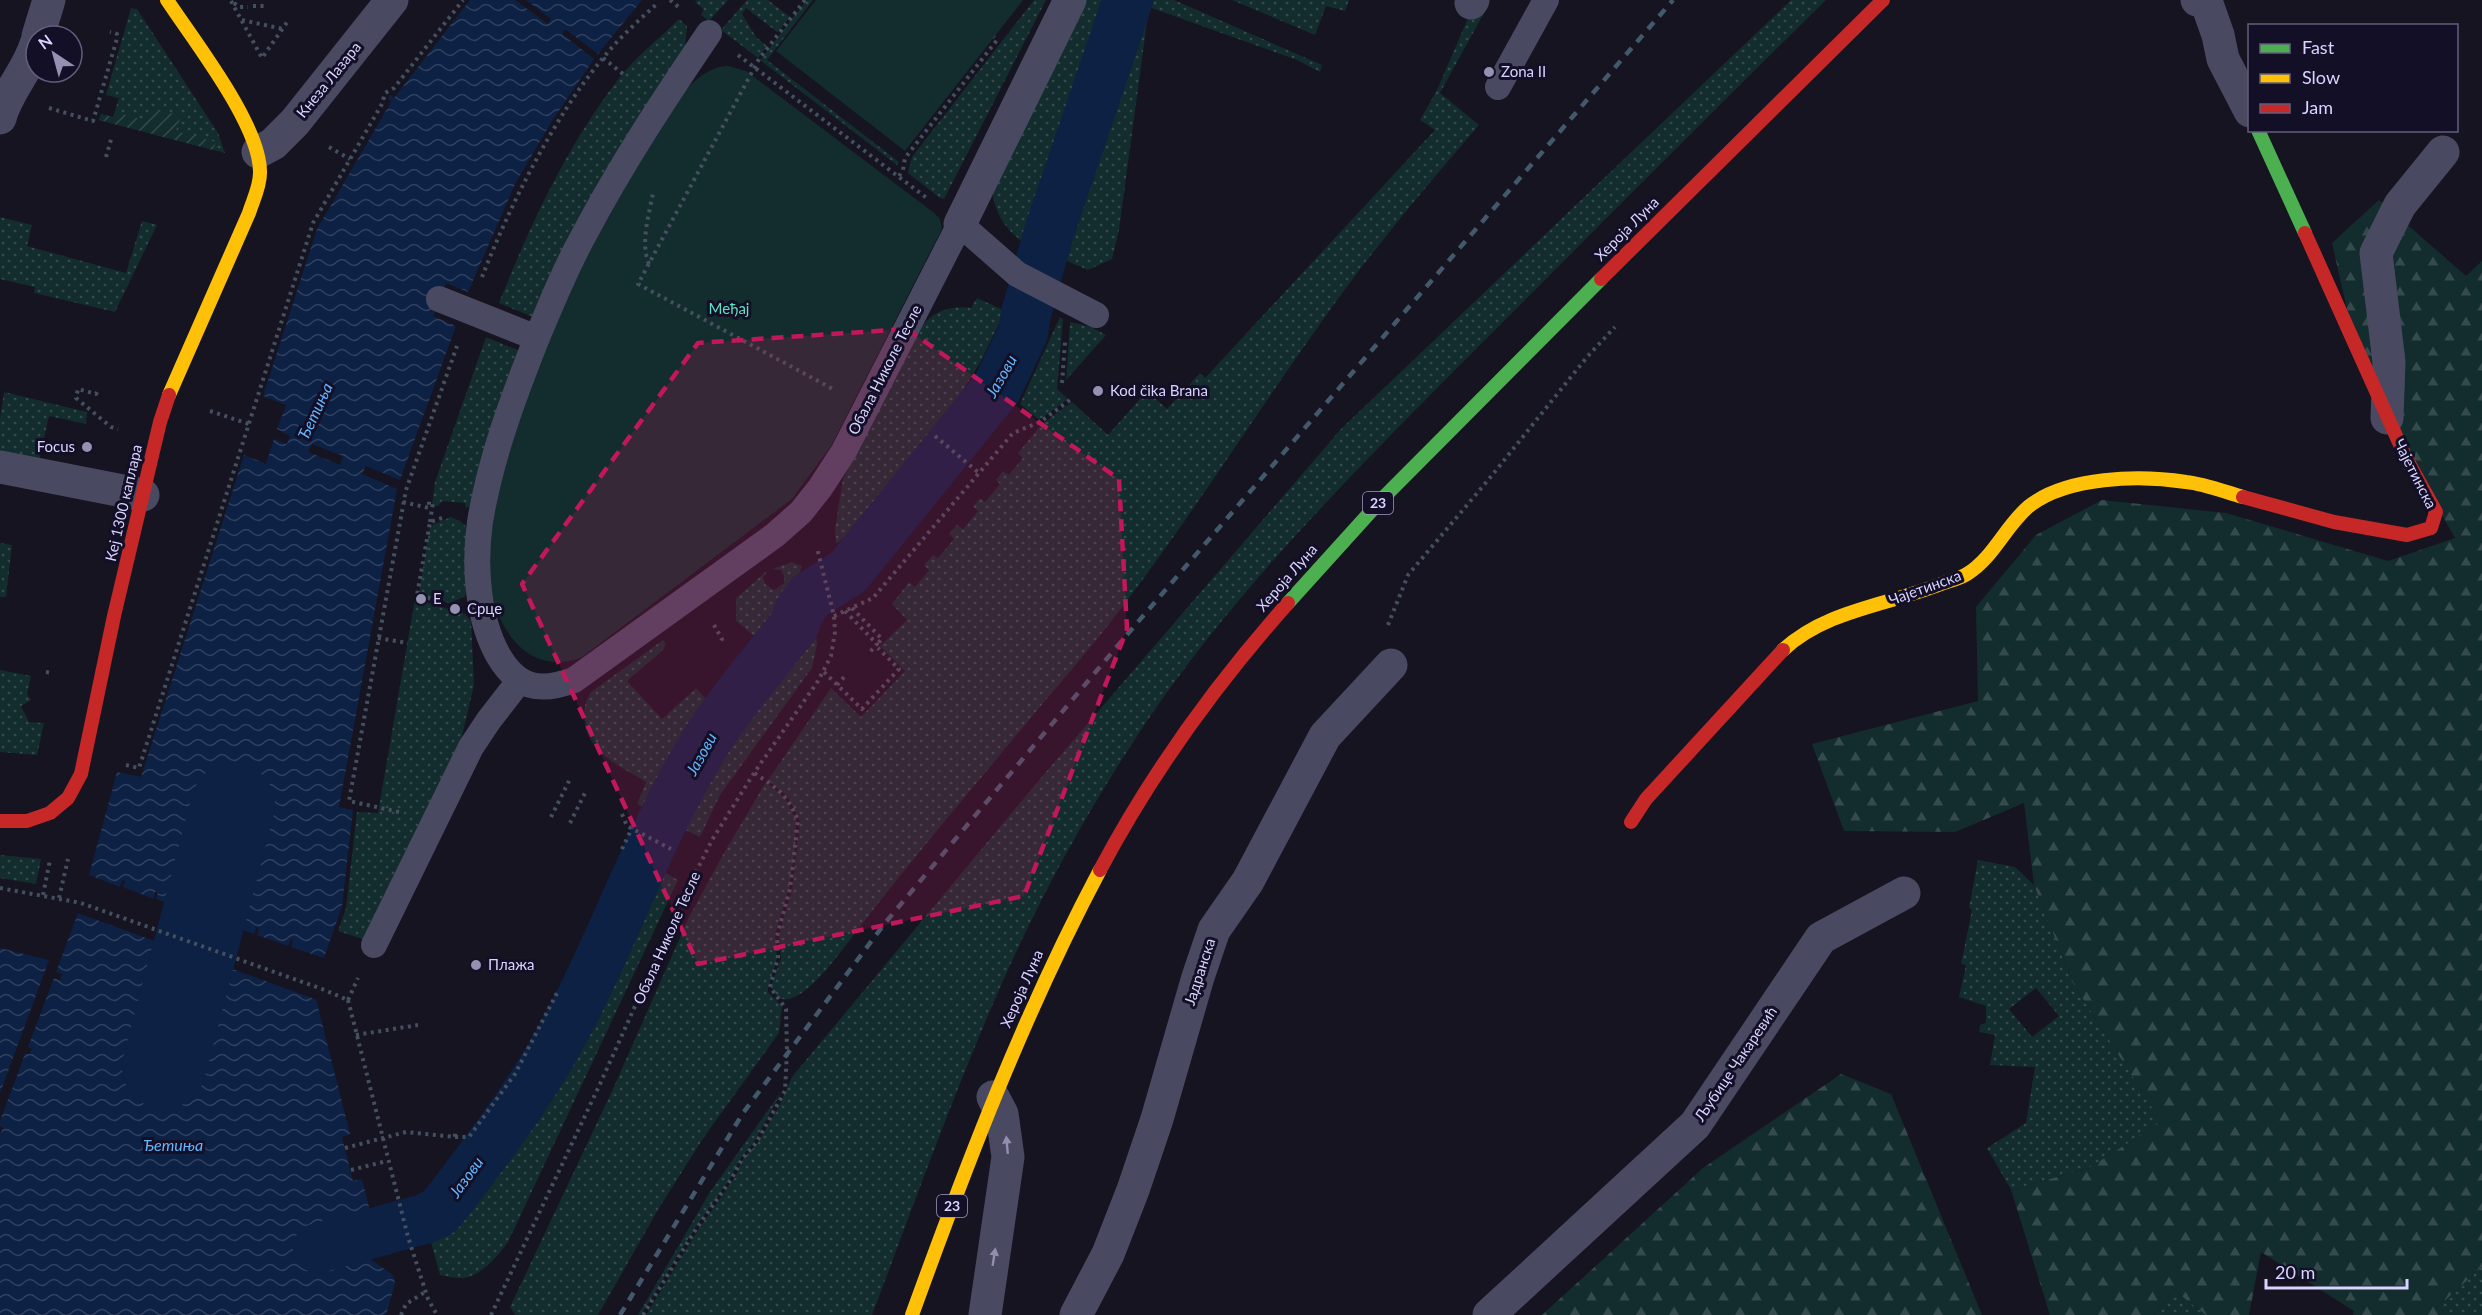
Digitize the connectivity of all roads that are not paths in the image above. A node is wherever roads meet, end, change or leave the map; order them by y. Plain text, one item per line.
1 (49, 0) edge
2 (167, 0) edge
3 (392, 0) edge
4 (1070, 0) edge
5 (1546, 0) edge
6 (1883, 0) edge
7 (2197, 0) edge
8 (42, 24) edge
9 (709, 33) road end
10 (24, 70) edge
11 (1498, 87) dead end
12 (2248, 107) edge
13 (0, 118) edge
14 (2259, 132) edge
15 (258, 152) junction
16 (2443, 152) dead end
17 (960, 224) junction
18 (439, 299) dead end
19 (1096, 315) dead end
20 (537, 338) junction
21 (2387, 418) junction
22 (0, 467) edge
23 (143, 495) junction
24 (1391, 665) dead end
25 (520, 680) junction
26 (0, 820) edge
27 (1631, 822) dead end
28 (1904, 893) dead end
29 (375, 945) dead end
30 (993, 1097) junction
31 (912, 1315) edge
32 (986, 1315) edge
33 (1076, 1315) edge
34 (1489, 1315) edge

1 - 8 street
2 - 15 street
3 - 15 street, Кнеза Лазара
4 - 17 street
5 - 11 lane
6 - 30 street, Хероја Луна / 23
7 - 12 street
9 - 20 lane
10 - 13 street
14 - 21 street, Чајетинска
15 - 23 street, Кеј 1300 каплара
16 - 21 street, Чајетинска
17 - 19 lane
17 - 25 lane, Обала Николе Тесле
18 - 20 lane
20 - 25 lane
21 - 27 street, Чајетинска
22 - 23 street
23 - 26 street, Кеј 1300 каплара
24 - 33 street, Јадранска
25 - 29 lane
28 - 34 street, Љубице Чакаревић
30 - 31 street, Хероја Луна / 23
32 -> 30 street

